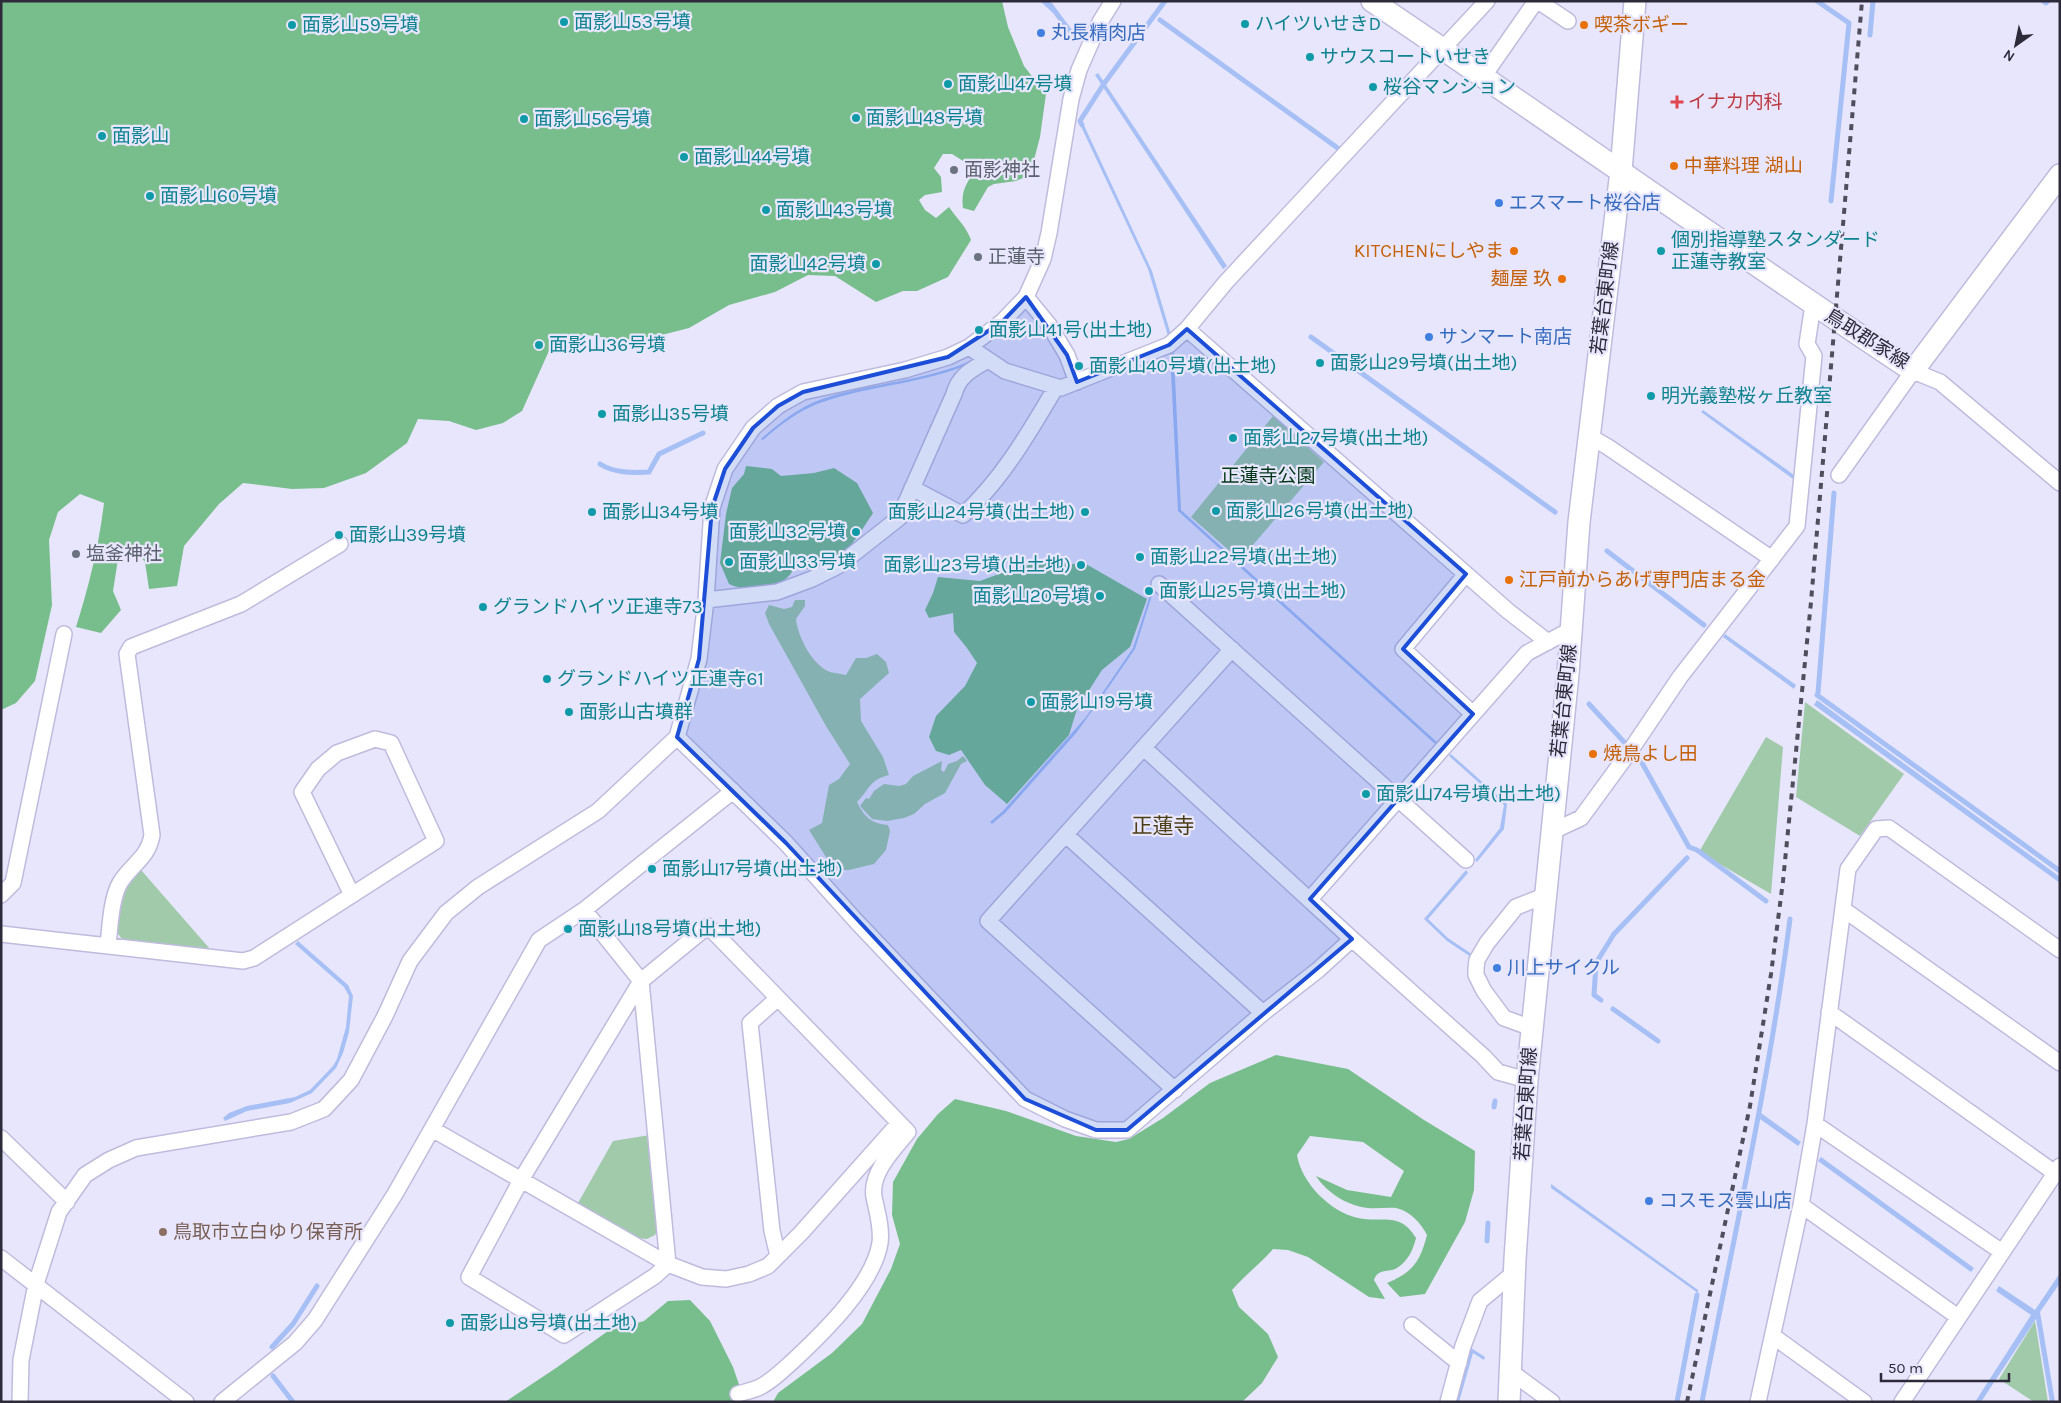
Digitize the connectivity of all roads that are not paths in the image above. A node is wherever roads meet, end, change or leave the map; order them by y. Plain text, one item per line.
1 (1113, 1) edge
2 (1372, 1) edge
3 (1487, 1) edge
4 (1537, 1) edge
5 (1635, 1) edge
6 (1568, 21) dead end
7 (1443, 50) junction
8 (1483, 77) junction
9 (1621, 171) junction
10 (2060, 175) edge
11 (1026, 297) junction
12 (1813, 305) junction
13 (1187, 329) junction
14 (969, 347) junction
15 (988, 360) junction
16 (1913, 371) junction
17 (1077, 382) junction
18 (1056, 387) junction
19 (1589, 436) junction
20 (1839, 475) dead end
21 (2060, 483) edge
22 (912, 488) junction
23 (340, 544) dead end
24 (1772, 559) junction
25 (1466, 574) junction
26 (1159, 584) dead end
27 (706, 600) junction
28 (1572, 628) junction
29 (64, 634) dead end
30 (1548, 642) junction
31 (1232, 649) junction
32 (1473, 714) junction
33 (677, 737) junction
34 (1145, 748) junction
35 (733, 791) junction
36 (1398, 798) junction
37 (1551, 832) junction
38 (1066, 835) junction
39 (1466, 860) dead end
40 (1, 871) edge
41 (13, 883) junction
42 (1, 895) edge
43 (352, 895) junction
44 (1544, 896) junction
45 (1310, 899) junction
46 (1843, 908) junction
47 (584, 910) junction
48 (1, 934) edge
49 (1352, 939) junction
50 (108, 945) junction
51 (2060, 950) edge
52 (640, 981) junction
53 (778, 998) junction
54 (1829, 1012) junction
55 (1263, 1014) junction
56 (1532, 1028) junction
57 (2060, 1062) edge
58 (1527, 1080) junction
59 (1175, 1090) junction
60 (898, 1123) junction
61 (1814, 1124) junction
62 (432, 1129) junction
63 (1, 1138) edge
64 (2057, 1169) edge
65 (521, 1180) junction
66 (66, 1202) junction
67 (1801, 1205) junction
68 (2002, 1252) junction
69 (778, 1256) junction
70 (1, 1258) edge
71 (668, 1264) junction
72 (1515, 1272) junction
73 (36, 1284) junction
74 (1958, 1316) junction
75 (1412, 1325) dead end
76 (1773, 1336) junction
77 (1459, 1363) junction
78 (1510, 1371) junction
79 (738, 1394) dead end
80 (20, 1402) edge
81 (186, 1402) edge
82 (222, 1402) edge
83 (1448, 1402) edge
84 (1509, 1402) edge
85 (1552, 1402) edge
86 (1758, 1402) edge
87 (1864, 1402) edge
88 (1902, 1402) edge

1 - 11 street
2 - 7 main road, 鳥取郡家線
3 - 7 street
4 - 6 street
4 - 8 street
5 - 9 main road, 若葉台東町線
7 - 8 main road, 鳥取郡家線
7 - 13 street
8 - 9 main road, 鳥取郡家線
9 - 12 main road, 鳥取郡家線
9 - 19 main road, 若葉台東町線
10 - 16 main road, 鳥取郡家線
11 - 14 street
11 - 17 street
12 - 16 main road, 鳥取郡家線
12 - 24 street
13 - 17 street
13 - 25 street
14 - 15 street
14 - 27 street
15 - 18 street
15 - 22 street
16 - 20 street
16 - 21 street
17 - 18 street
18 - 22 street
19 - 24 street
19 - 28 main road, 若葉台東町線
22 - 27 street
23 - 50 street
24 - 37 street
25 - 30 street
25 - 32 street
26 - 31 street
27 - 33 street
28 - 30 street
28 - 37 main road, 若葉台東町線
29 - 41 street
30 - 32 street
31 - 34 street
31 - 36 street
32 - 36 street
33 - 35 street
33 - 66 street
34 - 38 street
34 - 45 street
35 - 47 street
35 - 59 street
36 - 39 street
36 - 45 street
37 - 44 main road, 若葉台東町線
38 - 55 street
38 - 59 street
40 - 41 street
41 - 42 street
43 - 43 street
43 - 50 street
44 - 56 main road, 若葉台東町線
44 - 56 street
45 - 49 street
46 - 51 street
46 - 54 street
46 - 57 street
47 - 52 street
47 - 62 street
48 - 50 street
49 - 55 street
49 - 58 street
52 - 53 street
52 - 65 street
52 - 71 street
53 - 60 street
53 - 69 street
54 - 61 street
54 - 64 street
55 - 59 street
56 - 58 main road, 若葉台東町線
58 - 72 main road, 若葉台東町線
60 - 69 street
60 - 79 street
61 - 67 street
61 - 68 street
62 - 65 street
62 - 82 street
63 - 66 street
64 - 68 street
65 - 71 street
65 - 71 street
66 - 73 street
67 - 74 street
67 - 76 street
68 - 74 street
69 - 71 street
70 - 73 street
72 - 77 street
72 - 78 main road, 若葉台東町線
73 - 80 street
73 - 81 street
74 - 88 street
75 - 77 street
76 - 86 street
76 - 87 street
77 - 83 street
78 - 84 main road, 若葉台東町線
78 - 85 street

